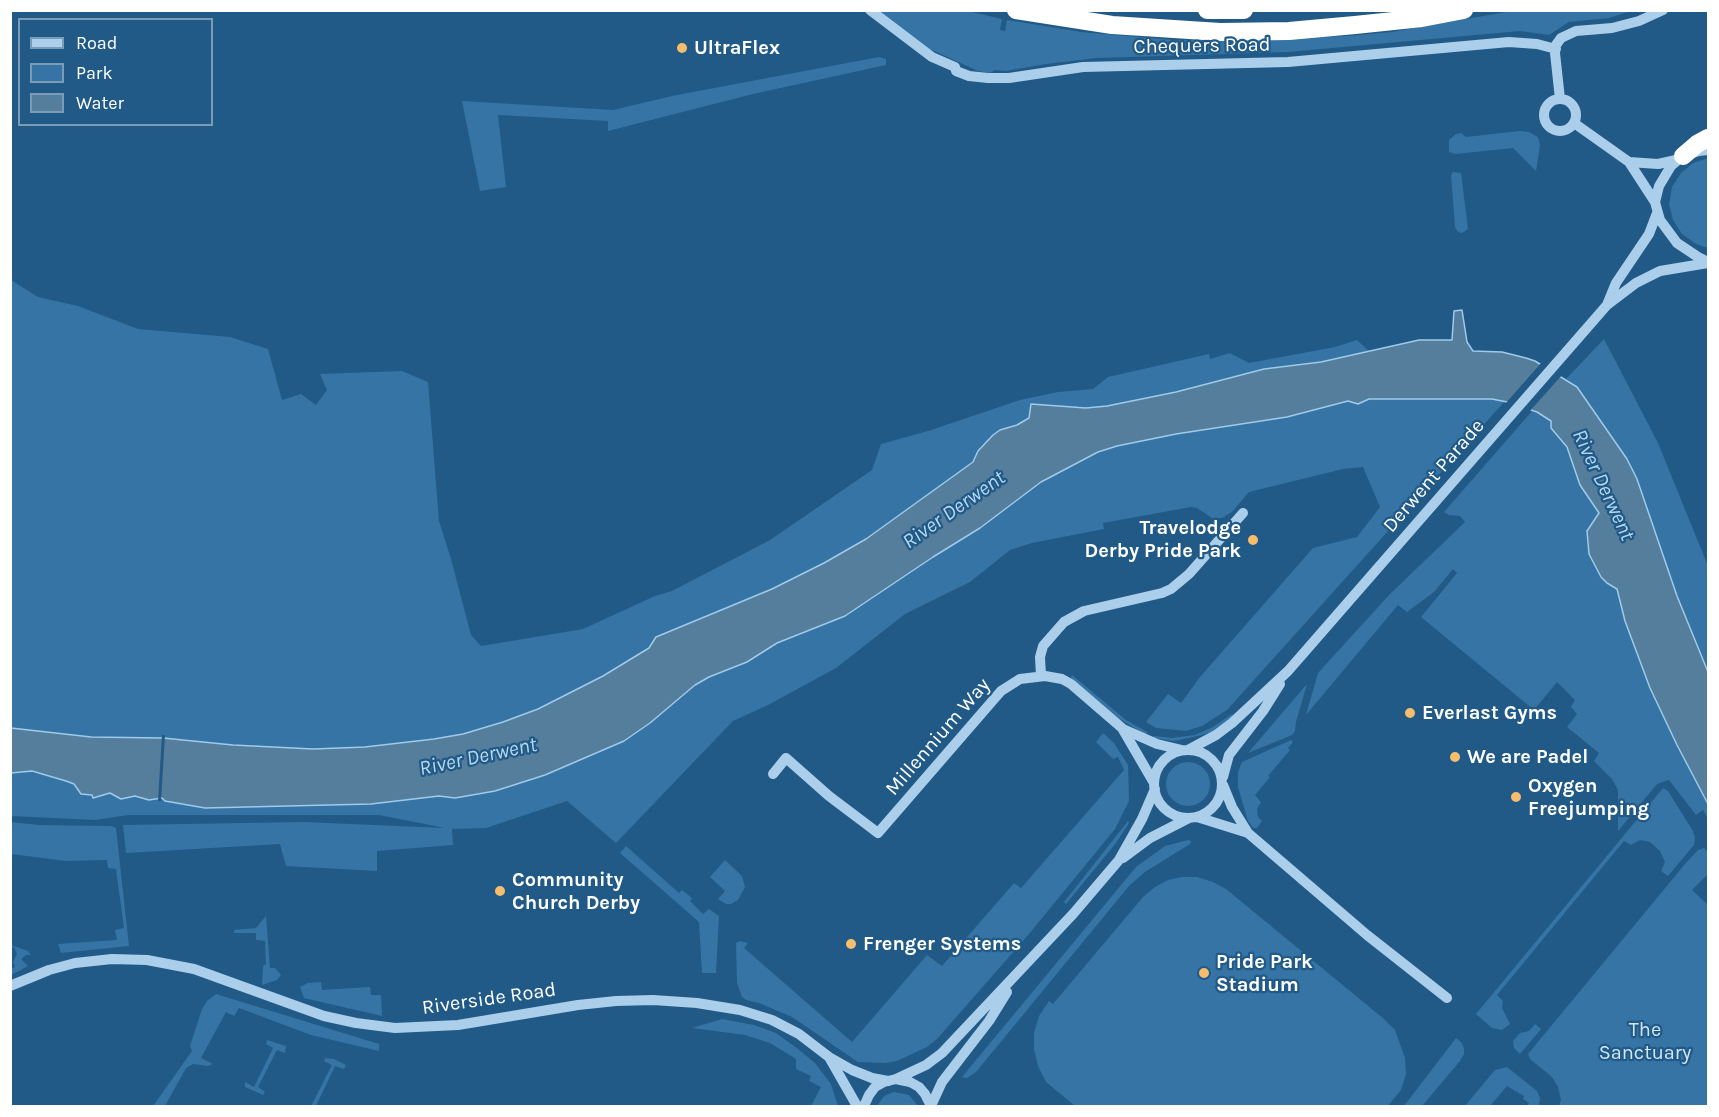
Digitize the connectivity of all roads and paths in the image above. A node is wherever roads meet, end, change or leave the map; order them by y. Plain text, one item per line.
1 (870, 10) edge
2 (1016, 10) edge
3 (1207, 10) edge
4 (1244, 10) edge
5 (1464, 10) edge
6 (1664, 10) edge
7 (1556, 49) junction
8 (1560, 99) junction
9 (1574, 123) junction
10 (1708, 138) edge
11 (1708, 150) edge
12 (1681, 158) junction
13 (1629, 162) junction
14 (1656, 208) junction
15 (1708, 262) edge
16 (1604, 308) junction
17 (1243, 513) dead end
18 (1288, 671) junction
19 (1041, 676) junction
20 (1122, 728) junction
21 (1185, 750) junction
22 (773, 774) dead end
23 (1222, 782) junction
24 (1154, 786) junction
25 (1193, 817) junction
26 (1248, 833) junction
27 (1119, 860) junction
28 (1018, 974) junction
29 (10, 986) edge
30 (1447, 998) dead end
31 (829, 1057) junction
32 (892, 1080) junction
33 (857, 1107) edge
34 (864, 1107) edge
35 (931, 1107) edge

1 - 7 street, Chequers Road
2 - 5 highway
3 - 4 highway
6 - 7 street
7 - 8 street
8 - 9 street
8 - 9 street
9 - 13 street
10 - 12 highway
11 - 12 street
12 - 13 street
12 - 14 street, Derwent Parade
13 - 14 street
14 - 15 street
14 - 16 street, Derwent Parade
15 - 16 street, Derwent Parade
16 - 18 street, Derwent Parade
17 - 19 street
18 - 21 street, Derwent Parade
18 - 23 street, Derwent Parade
19 - 20 street, Millennium Way
19 - 22 street, Millennium Way
20 - 21 street, Millennium Way
20 - 24 street, Millennium Way
21 - 23 street
21 - 24 street
23 - 25 street
23 - 26 street
24 - 25 street
24 - 27 street
25 - 26 street
25 - 27 street
26 - 30 street
27 - 28 street
28 - 32 street
28 - 35 street
29 - 31 street, Riverside Road
31 - 32 street, Riverside Road
31 - 33 street, Riverside Road
32 - 34 street
32 - 35 street, Riverside Road

